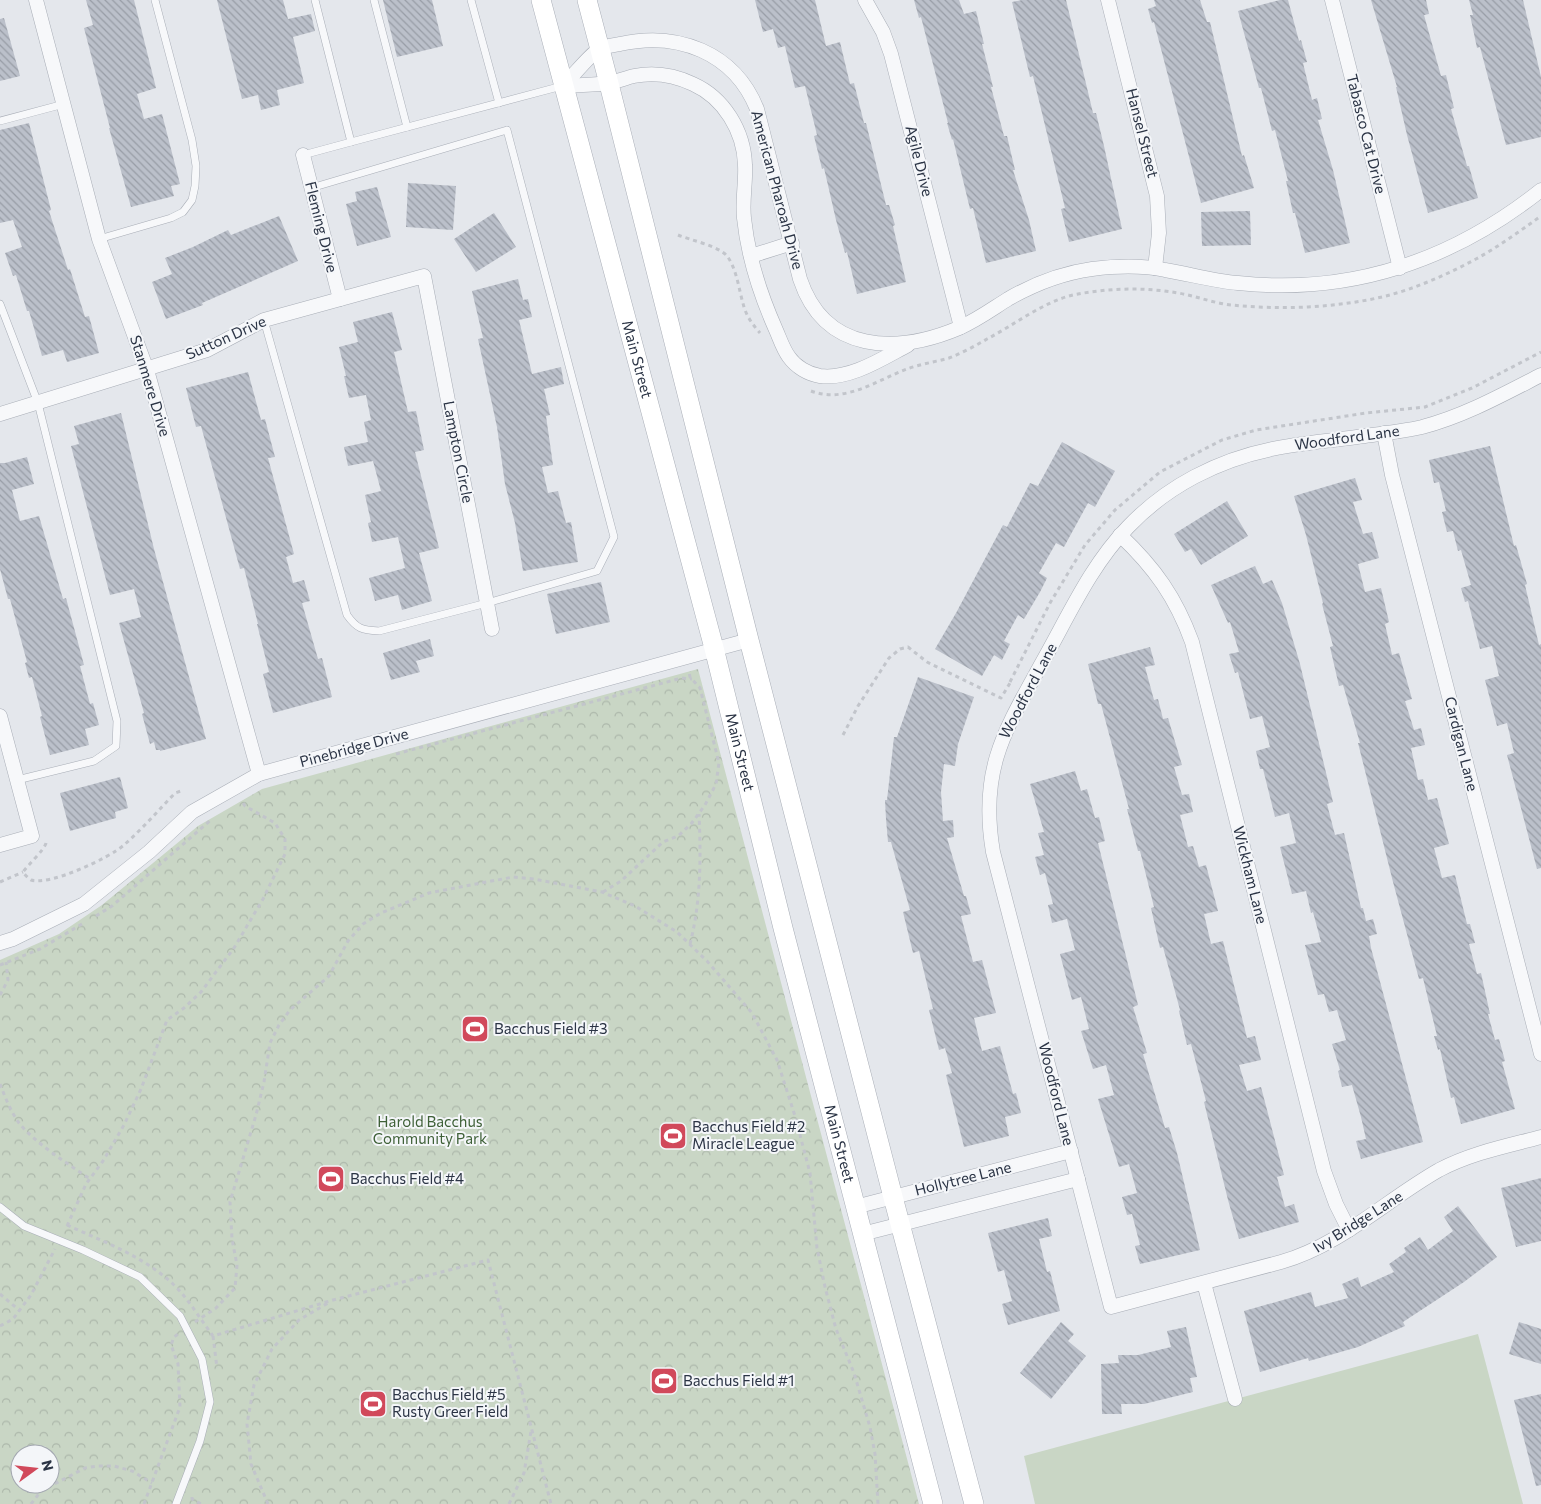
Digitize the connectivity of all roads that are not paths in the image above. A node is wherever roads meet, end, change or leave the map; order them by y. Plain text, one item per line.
1 (36, 0) edge
2 (155, 0) edge
3 (315, 0) edge
4 (374, 0) edge
5 (471, 0) edge
6 (541, 0) edge
7 (587, 0) edge
8 (865, 0) edge
9 (1108, 0) edge
10 (1332, 0) edge
11 (600, 48) junction
12 (609, 83) junction
13 (563, 86) junction
14 (499, 103) junction
15 (64, 104) junction
16 (0, 121) edge
17 (407, 127) junction
18 (351, 142) junction
19 (303, 155) joint
20 (311, 188) junction
21 (1541, 190) edge
22 (100, 239) junction
23 (792, 243) junction
24 (751, 256) junction
25 (1155, 268) junction
26 (1400, 268) junction
27 (424, 276) joint
28 (340, 299) junction
29 (0, 304) edge
30 (264, 320) junction
31 (961, 327) junction
32 (913, 342) junction
33 (147, 370) junction
34 (1541, 376) edge
35 (38, 403) junction
36 (0, 414) edge
37 (1384, 433) junction
38 (1120, 535) junction
39 (487, 603) junction
40 (492, 629) dead end
41 (749, 640) junction
42 (714, 648) junction
43 (0, 716) edge
44 (259, 774) junction
45 (17, 780) junction
46 (0, 844) edge
47 (0, 943) edge
48 (1541, 1054) edge
49 (1541, 1137) edge
50 (1071, 1151) junction
51 (1078, 1179) junction
52 (893, 1197) junction
53 (0, 1207) edge
54 (855, 1207) junction
55 (900, 1225) junction
56 (1350, 1230) junction
57 (862, 1234) junction
58 (1204, 1282) junction
59 (1111, 1307) joint
60 (1235, 1399) dead end
61 (176, 1504) edge
62 (933, 1504) edge
63 (974, 1504) edge

1 - 15 street, Stanmere Drive
2 - 22 lane
3 - 18 lane
4 - 17 lane
5 - 14 lane
6 - 13 main road, Main Street
7 - 11 main road
8 - 31 street, Agile Drive
9 - 25 street, Hansel Street
10 - 26 street, Tabasco Cat Drive
11 - 12 main road
11 - 13 street
11 - 23 street, American Pharoah Drive
12 - 13 street, American Pharoah Drive
12 - 24 street, American Pharoah Drive
12 - 41 main road
13 - 14 lane
13 - 42 main road, Main Street
14 - 17 lane
15 - 16 lane
15 - 22 street, Stanmere Drive
17 - 18 lane
18 - 19 lane
19 - 20 street, Fleming Drive
20 - 28 street, Fleming Drive
20 - 39 lane
21 - 26 street, American Pharoah Drive
22 - 33 street, Stanmere Drive
23 - 24 street
23 - 32 street, American Pharoah Drive
24 - 32 street, American Pharoah Drive
25 - 26 street, American Pharoah Drive
25 - 31 street, American Pharoah Drive
27 - 28 street, Sutton Drive
27 - 39 street, Lampton Circle
28 - 30 street, Sutton Drive
29 - 35 lane
30 - 33 street, Sutton Drive
30 - 39 lane
31 - 32 street, American Pharoah Drive
33 - 35 street, Sutton Drive
33 - 44 street, Stanmere Drive
34 - 37 street, Woodford Lane
35 - 36 street, Sutton Drive
35 - 45 lane
37 - 38 street, Woodford Lane
37 - 48 street, Cardigan Lane
38 - 50 street, Woodford Lane
38 - 56 street, Wickham Lane
39 - 40 street, Lampton Circle
41 - 42 street, Pinebridge Drive
41 - 52 main road
42 - 44 street, Pinebridge Drive
42 - 54 main road, Main Street
43 - 45 street
44 - 47 street, Pinebridge Drive
45 - 46 street
49 - 56 street, Ivy Bridge Lane
50 - 51 street, Woodford Lane
50 - 52 street, Hollytree Lane
51 - 55 street, Hollytree Lane
51 - 59 street, Woodford Lane
52 - 54 street, Hollytree Lane
52 - 55 main road
53 - 61 lane
54 - 57 main road, Main Street
55 - 57 street, Hollytree Lane
55 - 63 main road
56 - 58 street, Ivy Bridge Lane
57 - 62 main road, Main Street
58 - 59 street, Ivy Bridge Lane
58 - 60 street

